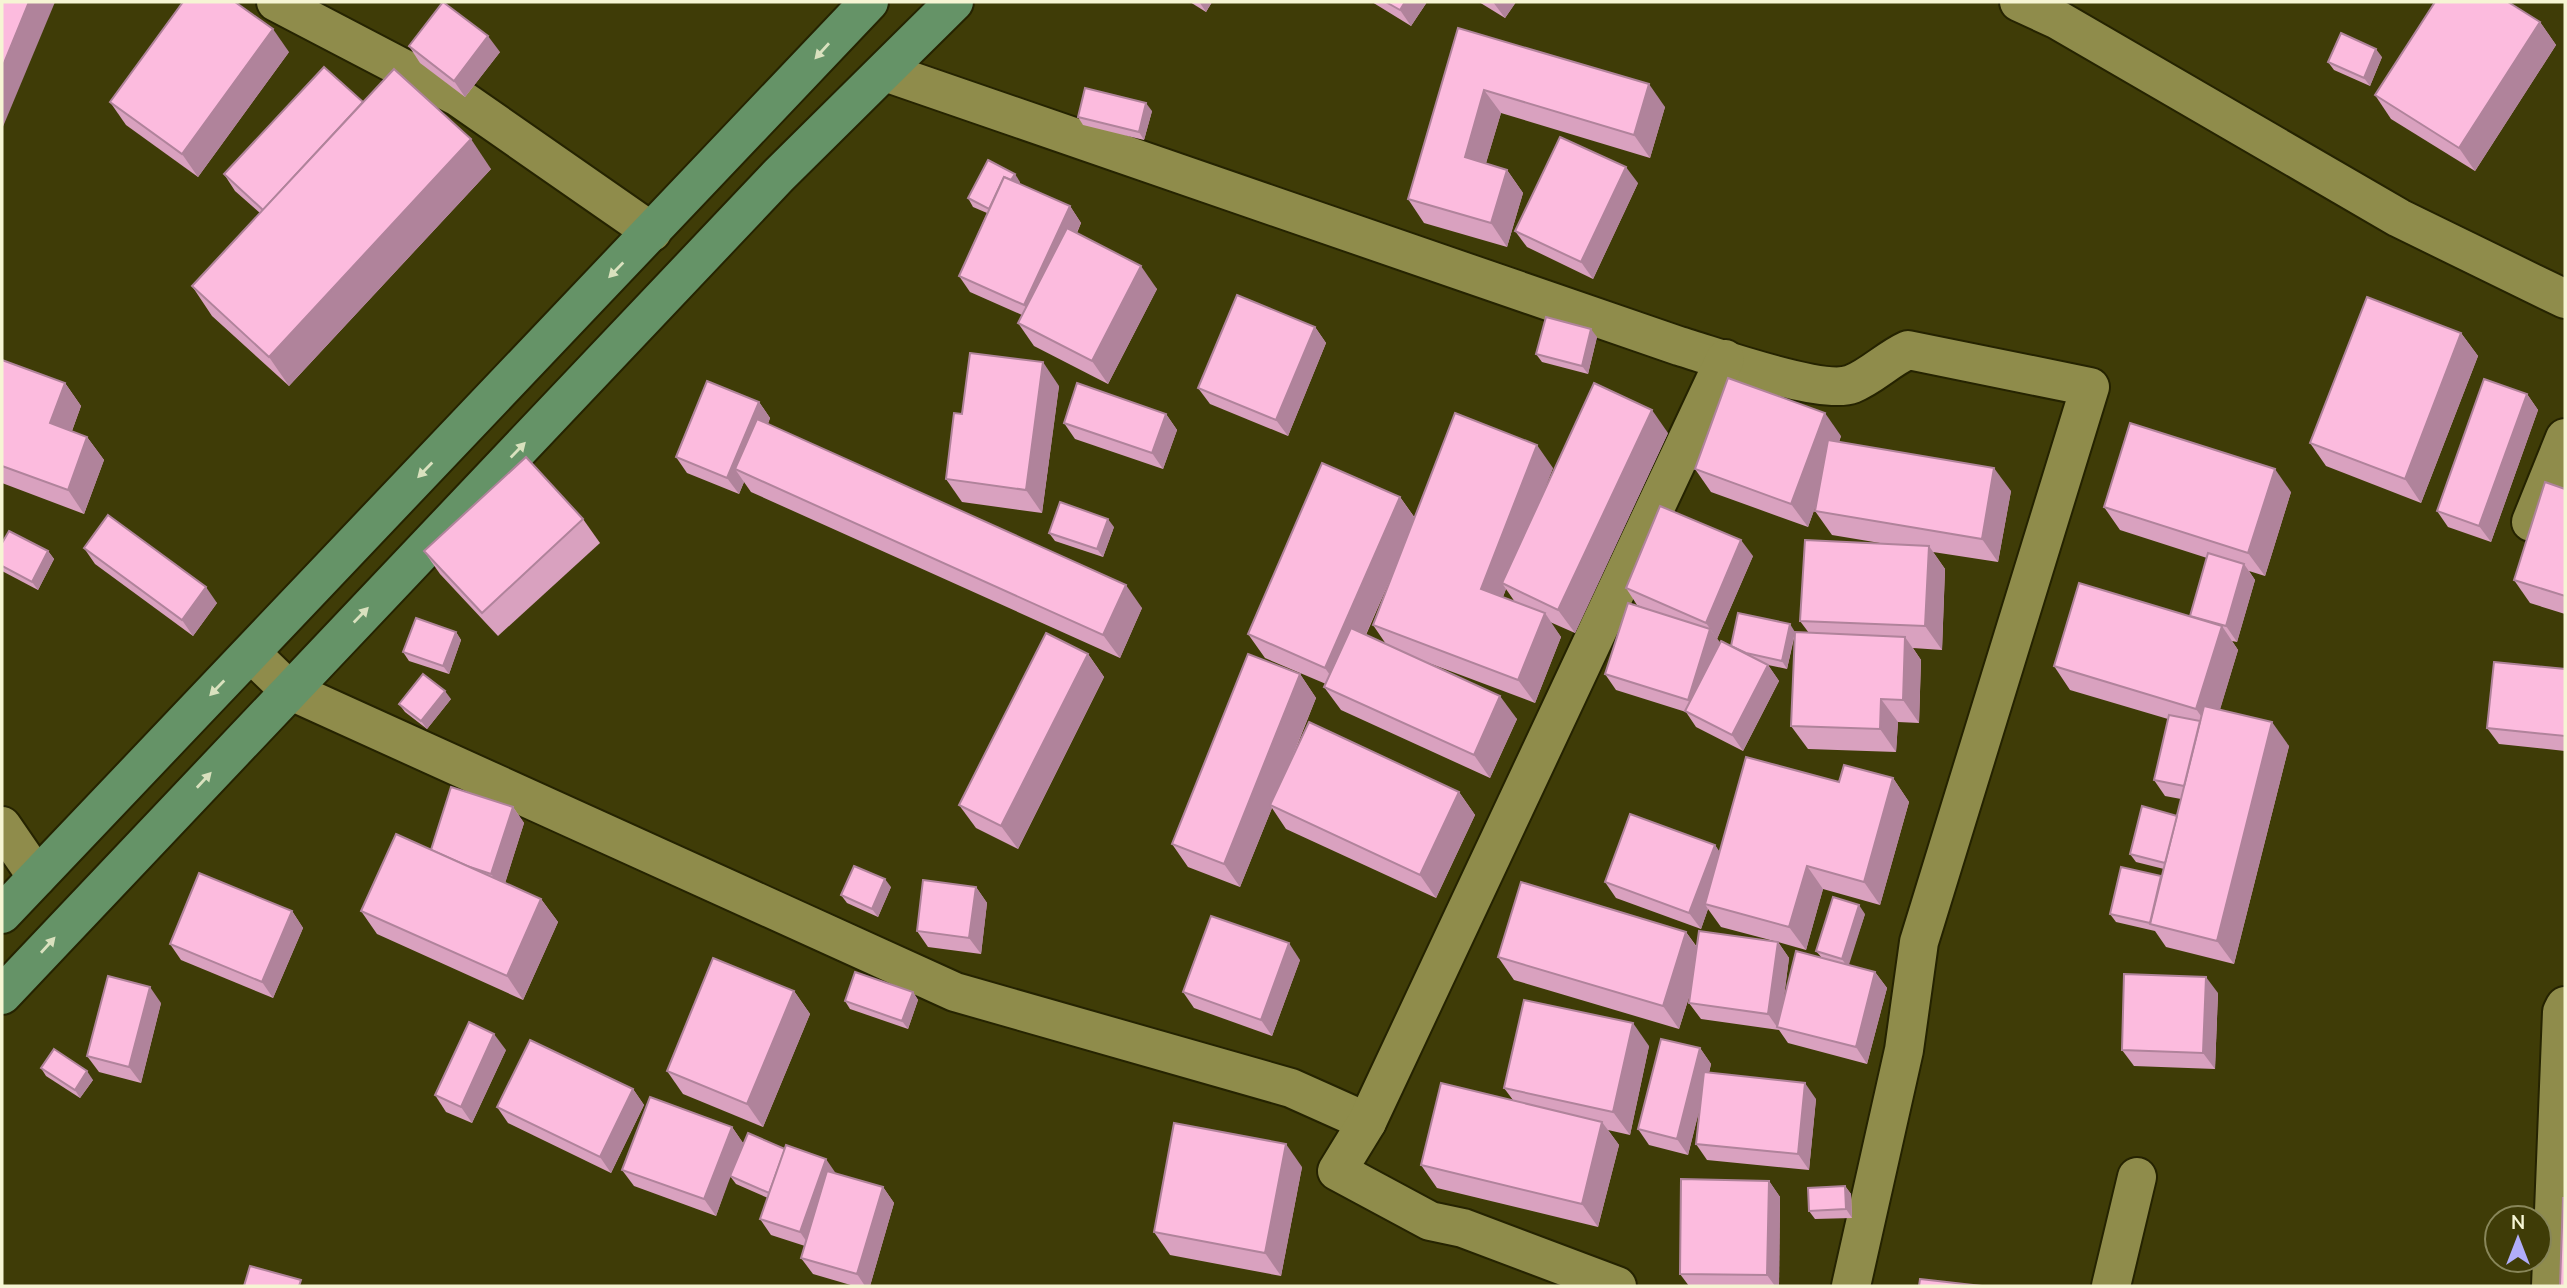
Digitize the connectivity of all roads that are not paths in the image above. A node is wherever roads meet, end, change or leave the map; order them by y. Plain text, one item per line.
1 (276, 2) edge
2 (869, 2) edge
3 (954, 2) edge
4 (2019, 2) edge
5 (885, 72) junction
6 (652, 232) junction
7 (2565, 299) edge
8 (1725, 359) junction
9 (2565, 438) edge
10 (2531, 522) edge
11 (251, 653) junction
12 (289, 690) junction
13 (2, 826) edge
14 (37, 877) junction
15 (2, 914) edge
16 (2, 996) edge
17 (2565, 1006) edge
18 (1367, 1122) junction
19 (2137, 1177) dead end
20 (1616, 1286) edge
21 (1851, 1286) edge
22 (2111, 1286) edge
23 (2551, 1286) edge

1 - 6 street
2 -> 6 main road
3 - 5 main road
4 - 7 street
5 - 8 street
12 -> 5 main road
6 -> 11 main road
8 - 18 street
8 - 21 street
9 - 10 street
11 - 12 street
11 -> 14 main road
16 -> 12 main road
12 - 18 street
13 - 14 street
14 - 15 main road
17 - 23 street
18 - 20 street
19 - 22 street

